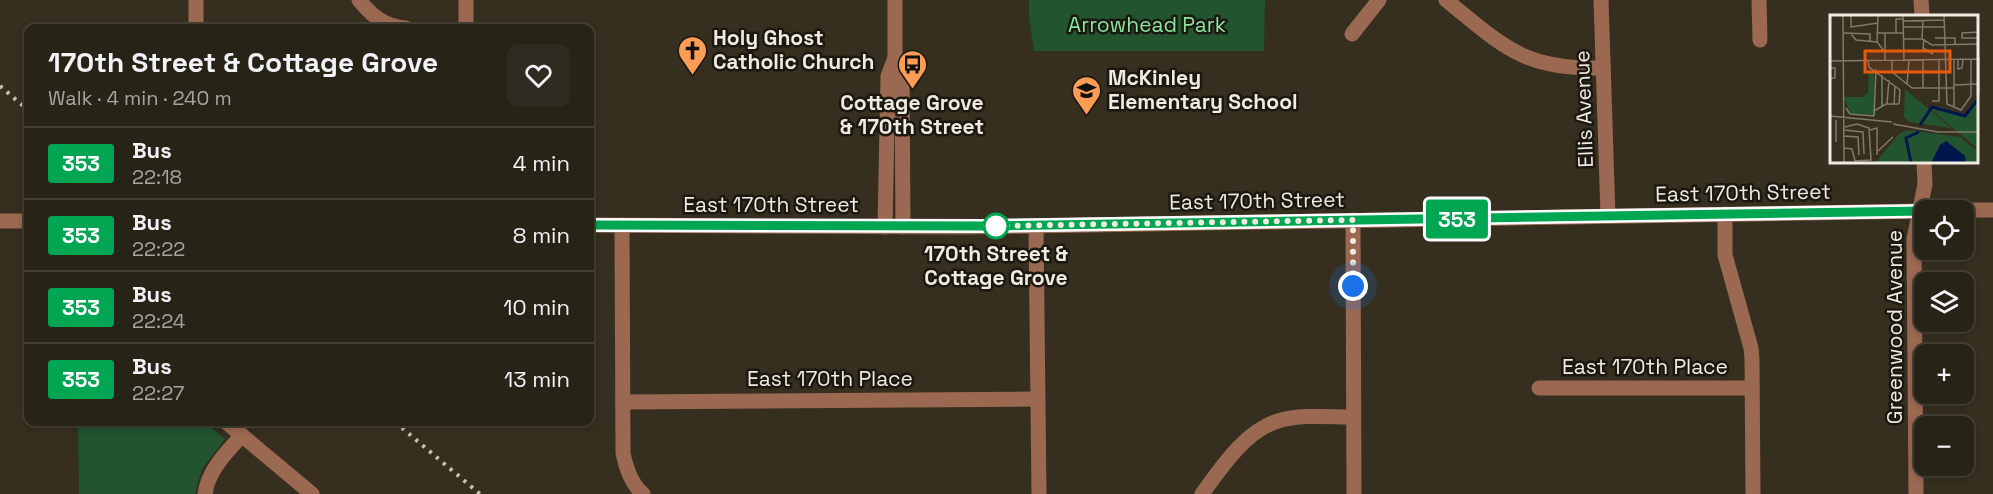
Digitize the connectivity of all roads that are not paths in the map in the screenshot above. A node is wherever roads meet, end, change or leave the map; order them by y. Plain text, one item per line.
1 (196, 0) edge
2 (359, 0) edge
3 (466, 0) edge
4 (895, 0) edge
5 (1379, 0) edge
6 (1446, 0) edge
7 (1601, 0) edge
8 (1759, 0) edge
9 (1921, 0) edge
10 (1922, 15) edge
11 (196, 24) edge
12 (386, 24) edge
13 (466, 24) edge
14 (1352, 34) dead end
15 (1760, 40) dead end
16 (895, 58) junction
17 (1603, 68) junction
18 (1924, 164) edge
19 (1923, 200) edge
20 (1974, 210) edge
21 (1993, 210) edge
22 (1914, 211) edge
23 (1725, 214) junction
24 (1608, 216) junction
25 (1353, 220) junction
26 (0, 221) edge
27 (24, 221) edge
28 (594, 225) edge
29 (622, 225) junction
30 (1036, 226) junction
31 (885, 227) junction
32 (903, 227) junction
33 (1914, 260) edge
34 (1539, 388) dead end
35 (1752, 388) junction
36 (1037, 399) junction
37 (623, 402) junction
38 (1353, 417) junction
39 (231, 426) edge
40 (242, 435) junction
41 (205, 494) edge
42 (312, 494) edge
43 (643, 494) edge
44 (1039, 494) edge
45 (1202, 494) edge
46 (1354, 494) edge
47 (1754, 494) edge
48 (1916, 494) edge

1 - 11 street
2 - 12 street
3 - 13 street
4 - 16 street
5 - 14 street
6 - 17 street
7 - 17 street, Ellis Avenue
8 - 15 street
9 - 10 street
16 - 31 street
16 - 32 street
17 - 24 street, Ellis Avenue
18 - 19 street, Greenwood Avenue
20 - 21 street
22 - 23 street, East 170th Street
23 - 24 street, East 170th Street
23 - 35 street
24 - 25 street, East 170th Street
25 - 30 street, East 170th Street
25 - 38 street
26 - 27 street
28 - 29 street, East 170th Street
29 - 31 street, East 170th Street
29 - 37 street
30 - 32 street, East 170th Street
30 - 36 street
31 - 32 street, East 170th Street
33 - 48 street, Greenwood Avenue
34 - 35 street, East 170th Place
35 - 47 street
36 - 37 street, East 170th Place
36 - 44 street
37 - 43 street
38 - 45 street
38 - 46 street
39 - 40 street
40 - 41 street
40 - 42 street

